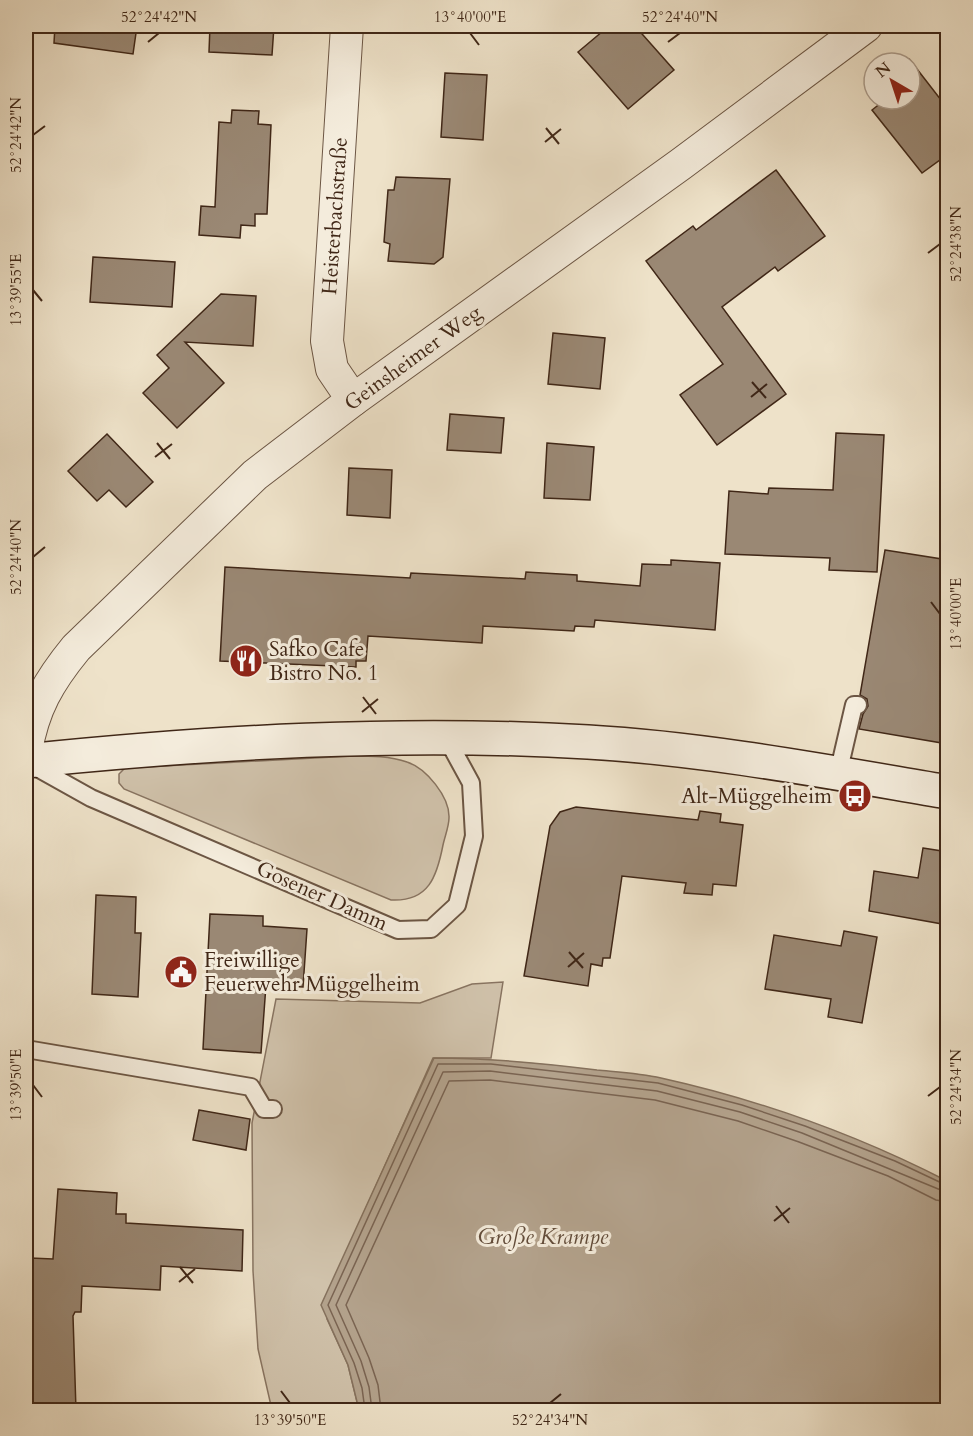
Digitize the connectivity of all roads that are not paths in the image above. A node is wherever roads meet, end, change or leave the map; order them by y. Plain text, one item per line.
1 (347, 26) edge
2 (866, 26) edge
3 (353, 400) junction
4 (858, 705) dead end
5 (447, 739) junction
6 (26, 751) edge
7 (26, 761) edge
8 (838, 774) junction
9 (948, 792) edge
10 (26, 1049) edge
11 (267, 1113) dead end

1 - 3 street, Heisterbachstraße
2 - 3 street, Geinsheimer Weg
3 - 6 street, Geinsheimer Weg
4 - 8 lane
5 - 7 main road, Gosener Damm
5 - 7 lane, Gosener Damm
5 - 8 main road, Gosener Damm
8 - 9 main road, Gosener Damm
10 - 11 lane

